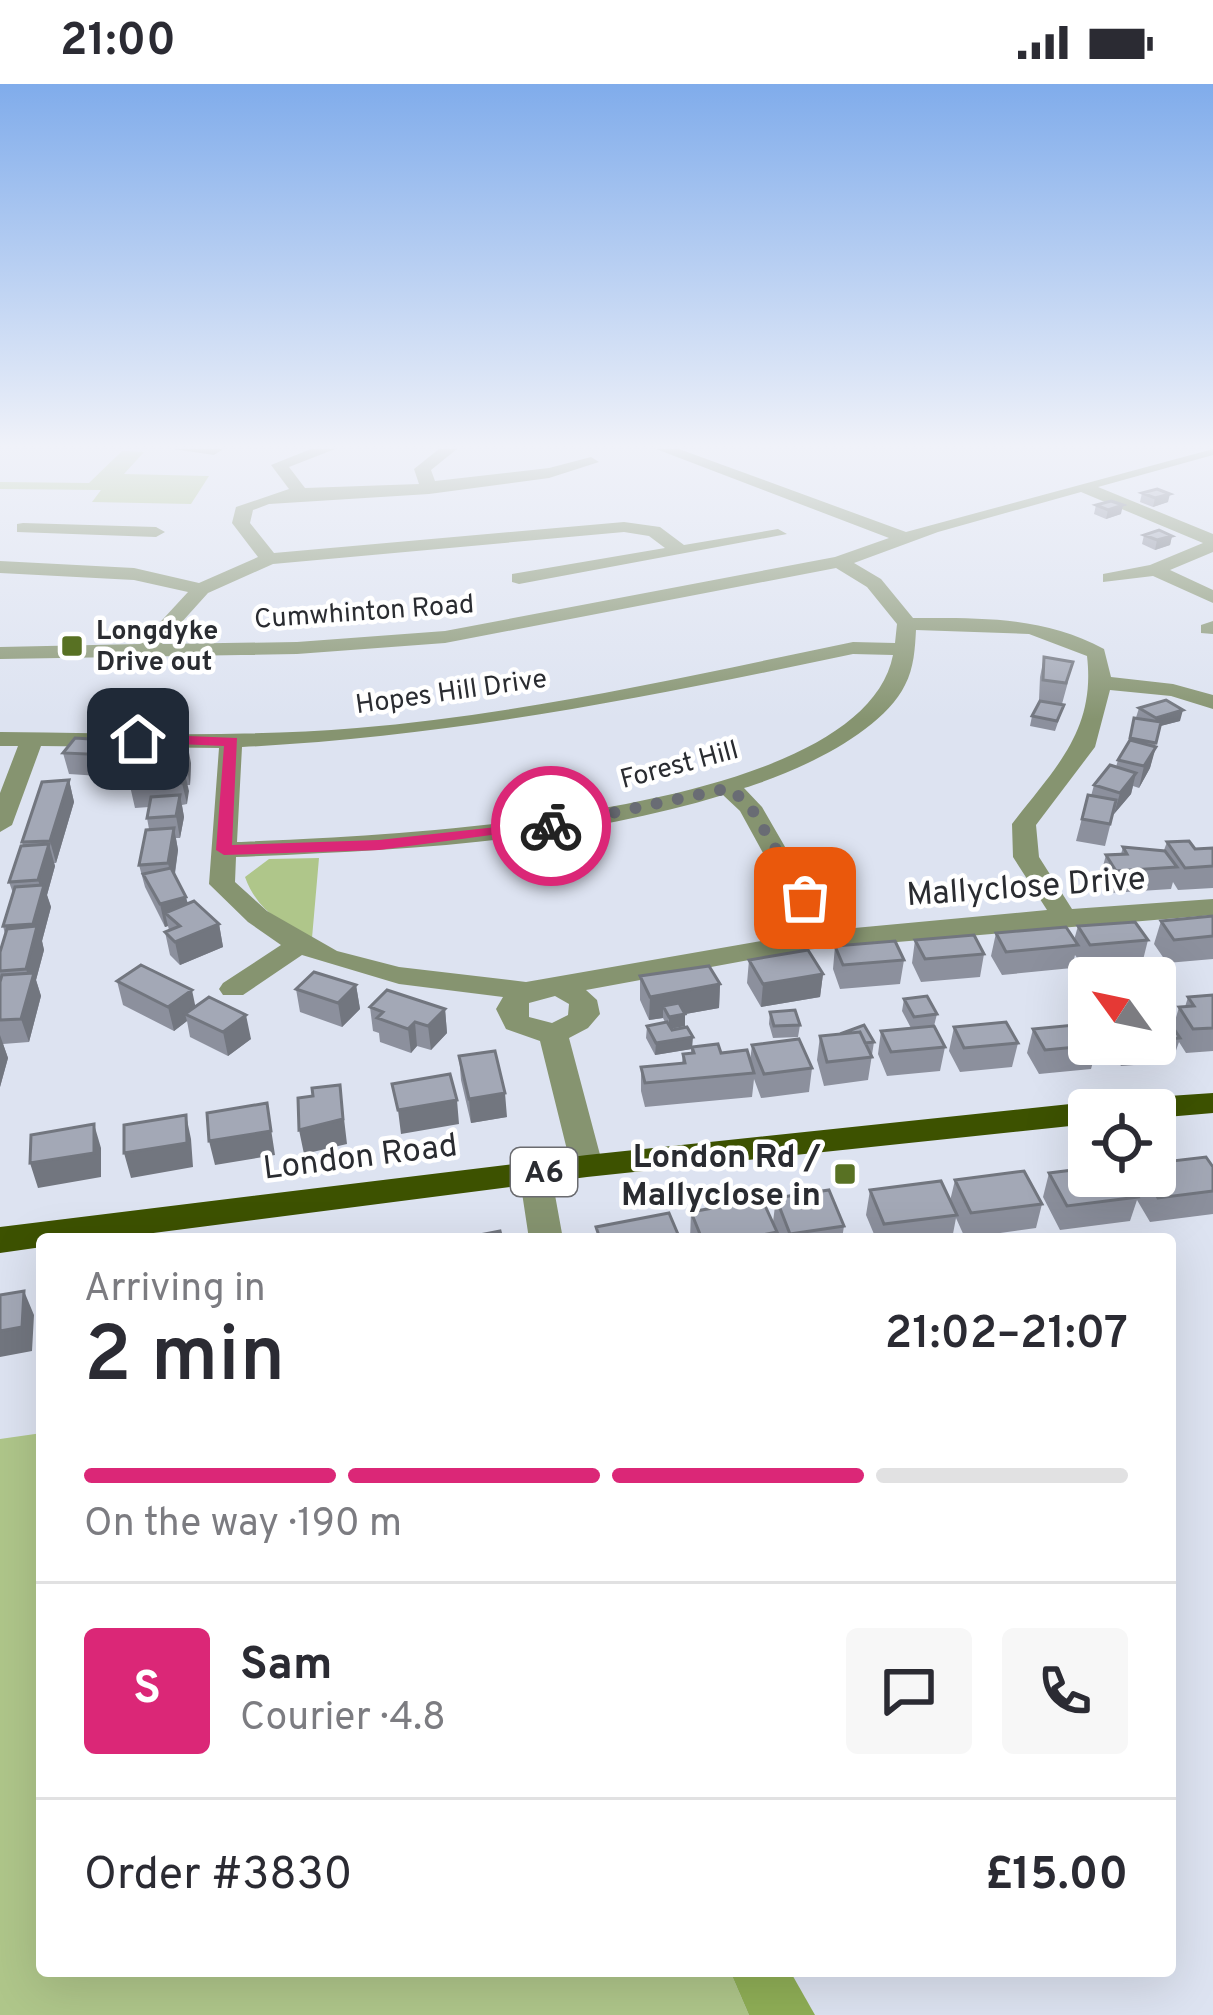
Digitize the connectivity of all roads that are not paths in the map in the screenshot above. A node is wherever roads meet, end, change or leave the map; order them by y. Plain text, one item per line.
1 (87, 539) edge
2 (254, 539) edge
3 (490, 539) edge
4 (665, 539) edge
5 (749, 539) edge
6 (899, 539) edge
7 (1213, 542) edge
8 (681, 551) junction
9 (269, 559) junction
10 (839, 562) junction
11 (0, 567) edge
12 (58, 568) junction
13 (1155, 570) junction
14 (519, 578) dead end
15 (1110, 578) dead end
16 (201, 589) junction
17 (1213, 597) edge
18 (905, 636) junction
19 (148, 646) junction
20 (0, 653) edge
21 (1104, 682) junction
22 (1213, 702) edge
23 (33, 737) junction
24 (0, 739) edge
25 (231, 741) junction
26 (729, 788) junction
27 (0, 825) edge
28 (224, 850) junction
29 (1213, 907) edge
30 (1065, 918) junction
31 (823, 938) junction
32 (296, 946) junction
33 (561, 987) junction
34 (232, 989) dead end
35 (526, 992) junction
36 (553, 1032) junction
37 (1213, 1102) edge
38 (1176, 1105) edge
39 (1068, 1115) edge
40 (587, 1166) junction
41 (535, 1173) junction
42 (56, 1233) edge
43 (546, 1233) edge
44 (36, 1235) edge
45 (0, 1240) edge

1 - 12 street
2 - 9 street
3 - 9 street
4 - 8 street
5 - 8 street
6 - 10 street, Cumwhinton Road
7 - 13 street
8 - 14 street
9 - 16 street
10 - 18 street
10 - 19 street, Cumwhinton Road
11 - 12 street
12 - 16 street
13 - 15 street
13 - 17 street
16 - 19 street
18 - 21 street, Hopes Hill Drive
18 - 25 street, Hopes Hill Drive
18 - 26 street, Forest Hill
19 - 20 street, Cumwhinton Road
21 - 22 street
21 - 30 street
23 - 24 street, Hopes Hill Drive
23 - 25 street, Hopes Hill Drive
23 - 27 street
25 - 28 street, Mallyclose Drive
26 - 28 street, Forest Hill
26 - 31 street
28 - 32 street, Mallyclose Drive
29 - 30 street, Mallyclose Drive
30 - 31 street, Mallyclose Drive
31 - 33 street, Mallyclose Drive
32 - 34 street
32 - 35 street, Mallyclose Drive
33 - 35 street, Mallyclose Drive
33 - 36 street
35 - 36 street
36 - 40 street
37 - 38 main road
39 - 40 main road, London Road / A6
40 - 41 main road, London Road / A6
41 - 42 main road, London Road / A6
41 - 43 street
44 - 45 main road, London Road / A6

